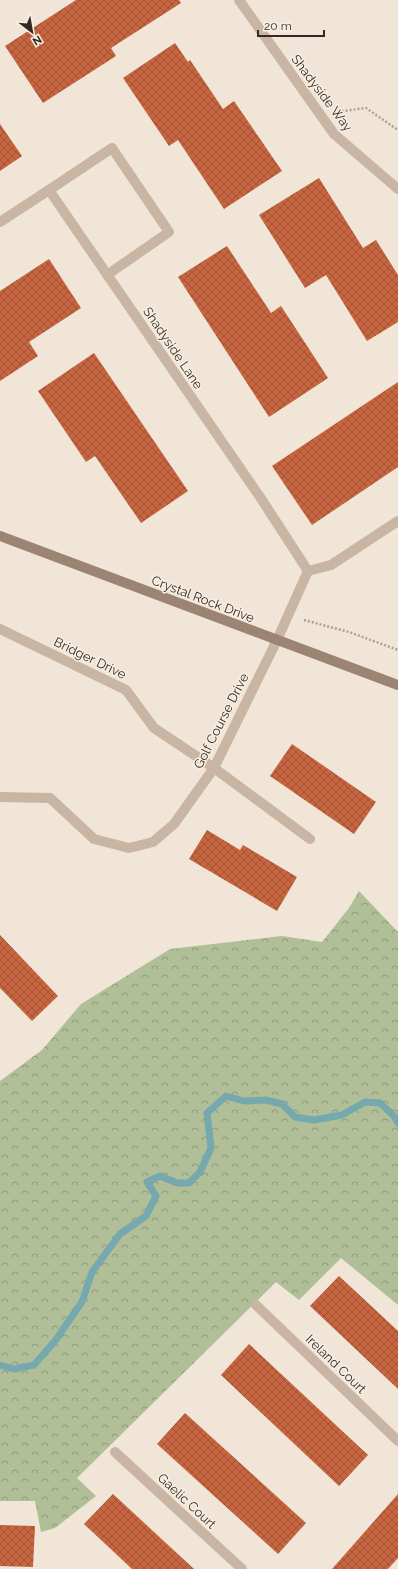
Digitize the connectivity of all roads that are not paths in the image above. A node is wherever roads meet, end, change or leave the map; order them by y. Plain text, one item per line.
1 (239, 0) edge
2 (398, 189) edge
3 (49, 190) junction
4 (0, 222) edge
5 (107, 275) junction
6 (398, 521) edge
7 (0, 536) edge
8 (308, 571) junction
9 (0, 629) edge
10 (277, 640) junction
11 (398, 685) edge
12 (214, 768) junction
13 (0, 797) edge
14 (310, 839) dead end
15 (256, 1305) dead end
16 (398, 1441) edge
17 (115, 1452) dead end
18 (242, 1569) edge

1 - 2 street, Shadyside Way
3 - 4 street
3 - 5 street, Shadyside Lane
3 - 5 street
5 - 8 street, Shadyside Lane
6 - 8 street
7 - 10 street, Crystal Rock Drive
8 - 10 street
9 - 12 street, Bridger Drive
10 - 11 street, Crystal Rock Drive
10 - 12 street, Golf Course Drive
12 - 13 street, Golf Course Drive
12 - 14 street, Bridger Drive
15 - 16 street, Ireland Court
17 - 18 street, Gaelic Court

